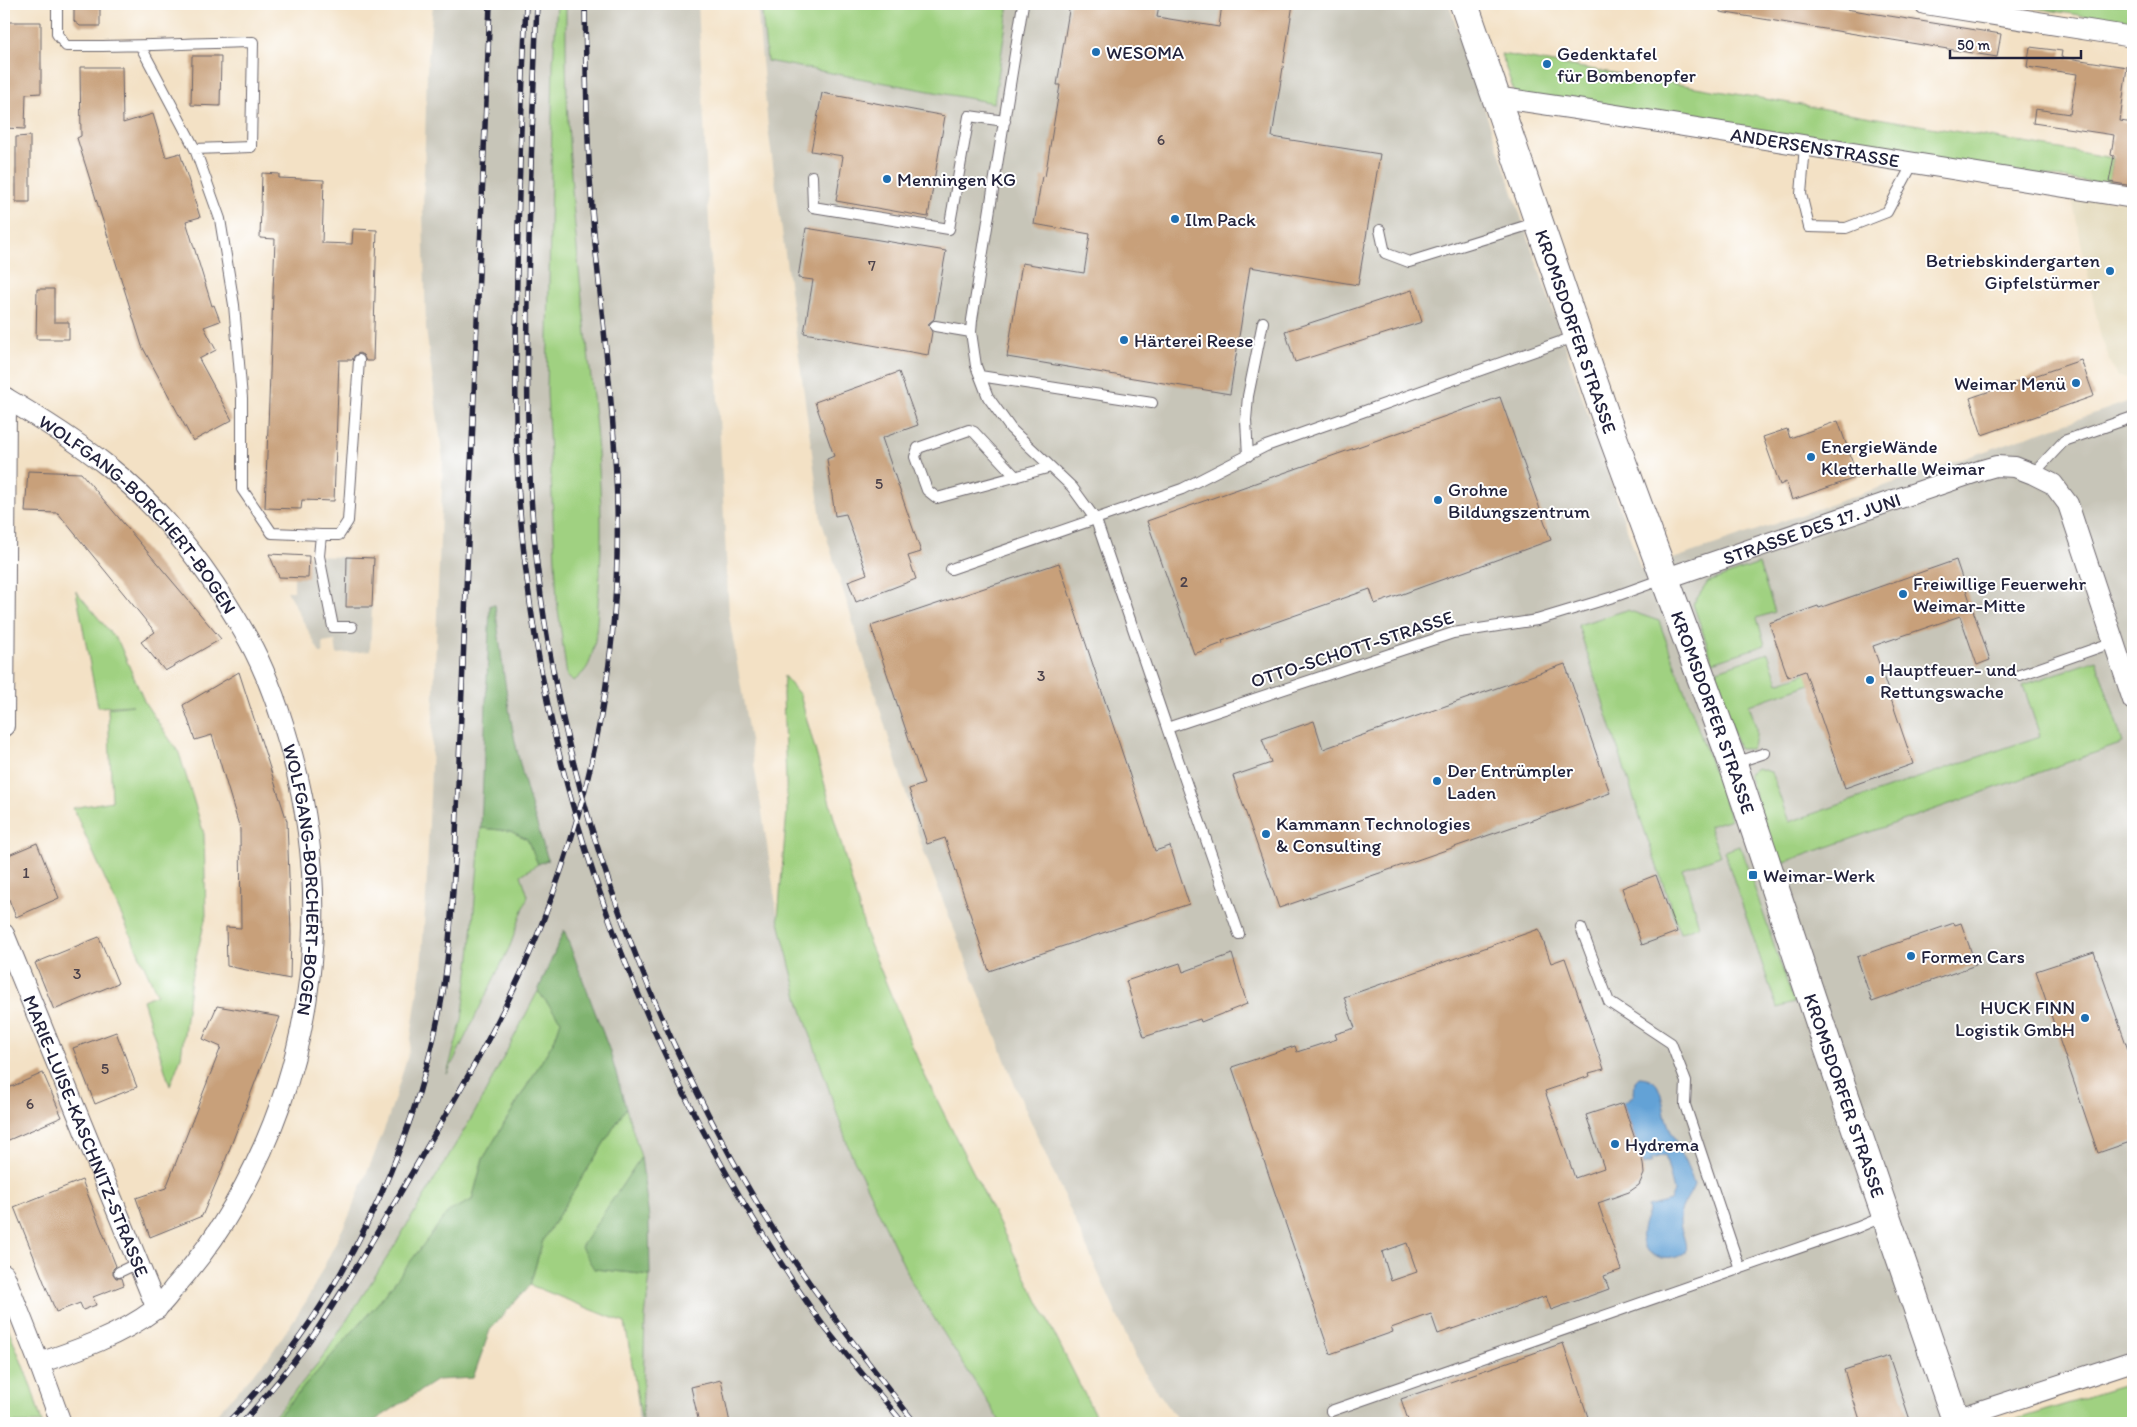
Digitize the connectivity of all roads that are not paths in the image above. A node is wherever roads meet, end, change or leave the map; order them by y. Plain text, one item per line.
1 (57, 4) edge
2 (1023, 4) edge
3 (1464, 4) edge
4 (1925, 4) edge
5 (2133, 37) edge
6 (141, 47) junction
7 (1495, 97) junction
8 (1005, 121) junction
9 (1805, 146) junction
10 (195, 149) junction
11 (1913, 163) junction
12 (812, 176) dead end
13 (2133, 198) edge
14 (1539, 221) junction
15 (1380, 230) dead end
16 (1263, 322) dead end
17 (935, 326) dead end
18 (971, 332) junction
19 (1578, 335) junction
20 (359, 360) dead end
21 (980, 376) junction
22 (5, 397) edge
23 (1152, 403) dead end
24 (2133, 417) edge
25 (1248, 456) junction
26 (1051, 467) junction
27 (2033, 474) junction
28 (1016, 478) junction
29 (1096, 520) junction
30 (321, 535) junction
31 (950, 569) dead end
32 (1664, 579) junction
33 (352, 627) dead end
34 (2114, 642) junction
35 (2020, 675) dead end
36 (2133, 700) edge
37 (4, 726) edge
38 (1168, 728) junction
39 (1765, 753) dead end
40 (1733, 764) junction
41 (1582, 928) dead end
42 (1239, 934) dead end
43 (4, 938) edge
44 (1885, 1215) junction
45 (138, 1263) junction
46 (1740, 1269) junction
47 (119, 1272) dead end
48 (4, 1274) edge
49 (156, 1309) junction
50 (2133, 1360) edge
51 (39, 1362) junction
52 (1331, 1411) dead end
53 (1956, 1421) edge
54 (61, 1423) edge

1 - 6 lane
2 - 8 lane
3 - 7 street, KROMSDORFER STRASSE
4 - 5 street
6 - 10 lane
6 - 10 lane
7 - 9 street, ANDERSENSTRASSE
7 - 14 street, KROMSDORFER STRASSE
8 - 12 lane
8 - 18 lane
9 - 11 street, ANDERSENSTRASSE
9 - 11 lane
10 - 30 lane
11 - 13 street, ANDERSENSTRASSE
14 - 15 lane
14 - 19 street, KROMSDORFER STRASSE
16 - 25 lane
17 - 18 lane
18 - 21 lane
19 - 25 lane
19 - 32 street, KROMSDORFER STRASSE
20 - 30 lane
21 - 23 lane
21 - 26 lane
22 - 37 street
22 - 49 street, WOLFGANG-BORCHERT-BOGEN
24 - 27 lane
25 - 29 lane
26 - 28 lane
26 - 29 lane
27 - 32 street, STRASSE DES 17. JUNI
27 - 34 street, STRASSE DES 17. JUNI
28 - 28 lane
29 - 31 lane
29 - 38 lane
30 - 33 lane
32 - 38 lane, OTTO-SCHOTT-STRASSE
32 - 40 street, KROMSDORFER STRASSE
34 - 35 lane
34 - 36 street, STRASSE DES 17. JUNI
38 - 42 lane
39 - 40 lane
40 - 44 street, KROMSDORFER STRASSE
41 - 46 lane
43 - 45 street, MARIE-LUISE-KASCHNITZ-STRASSE
44 - 46 lane
44 - 53 street, KROMSDORFER STRASSE
45 - 47 lane
45 - 49 street, MARIE-LUISE-KASCHNITZ-STRASSE
46 - 52 lane
48 - 51 street
49 - 51 street, WOLFGANG-BORCHERT-BOGEN
50 - 53 street
51 - 54 street

